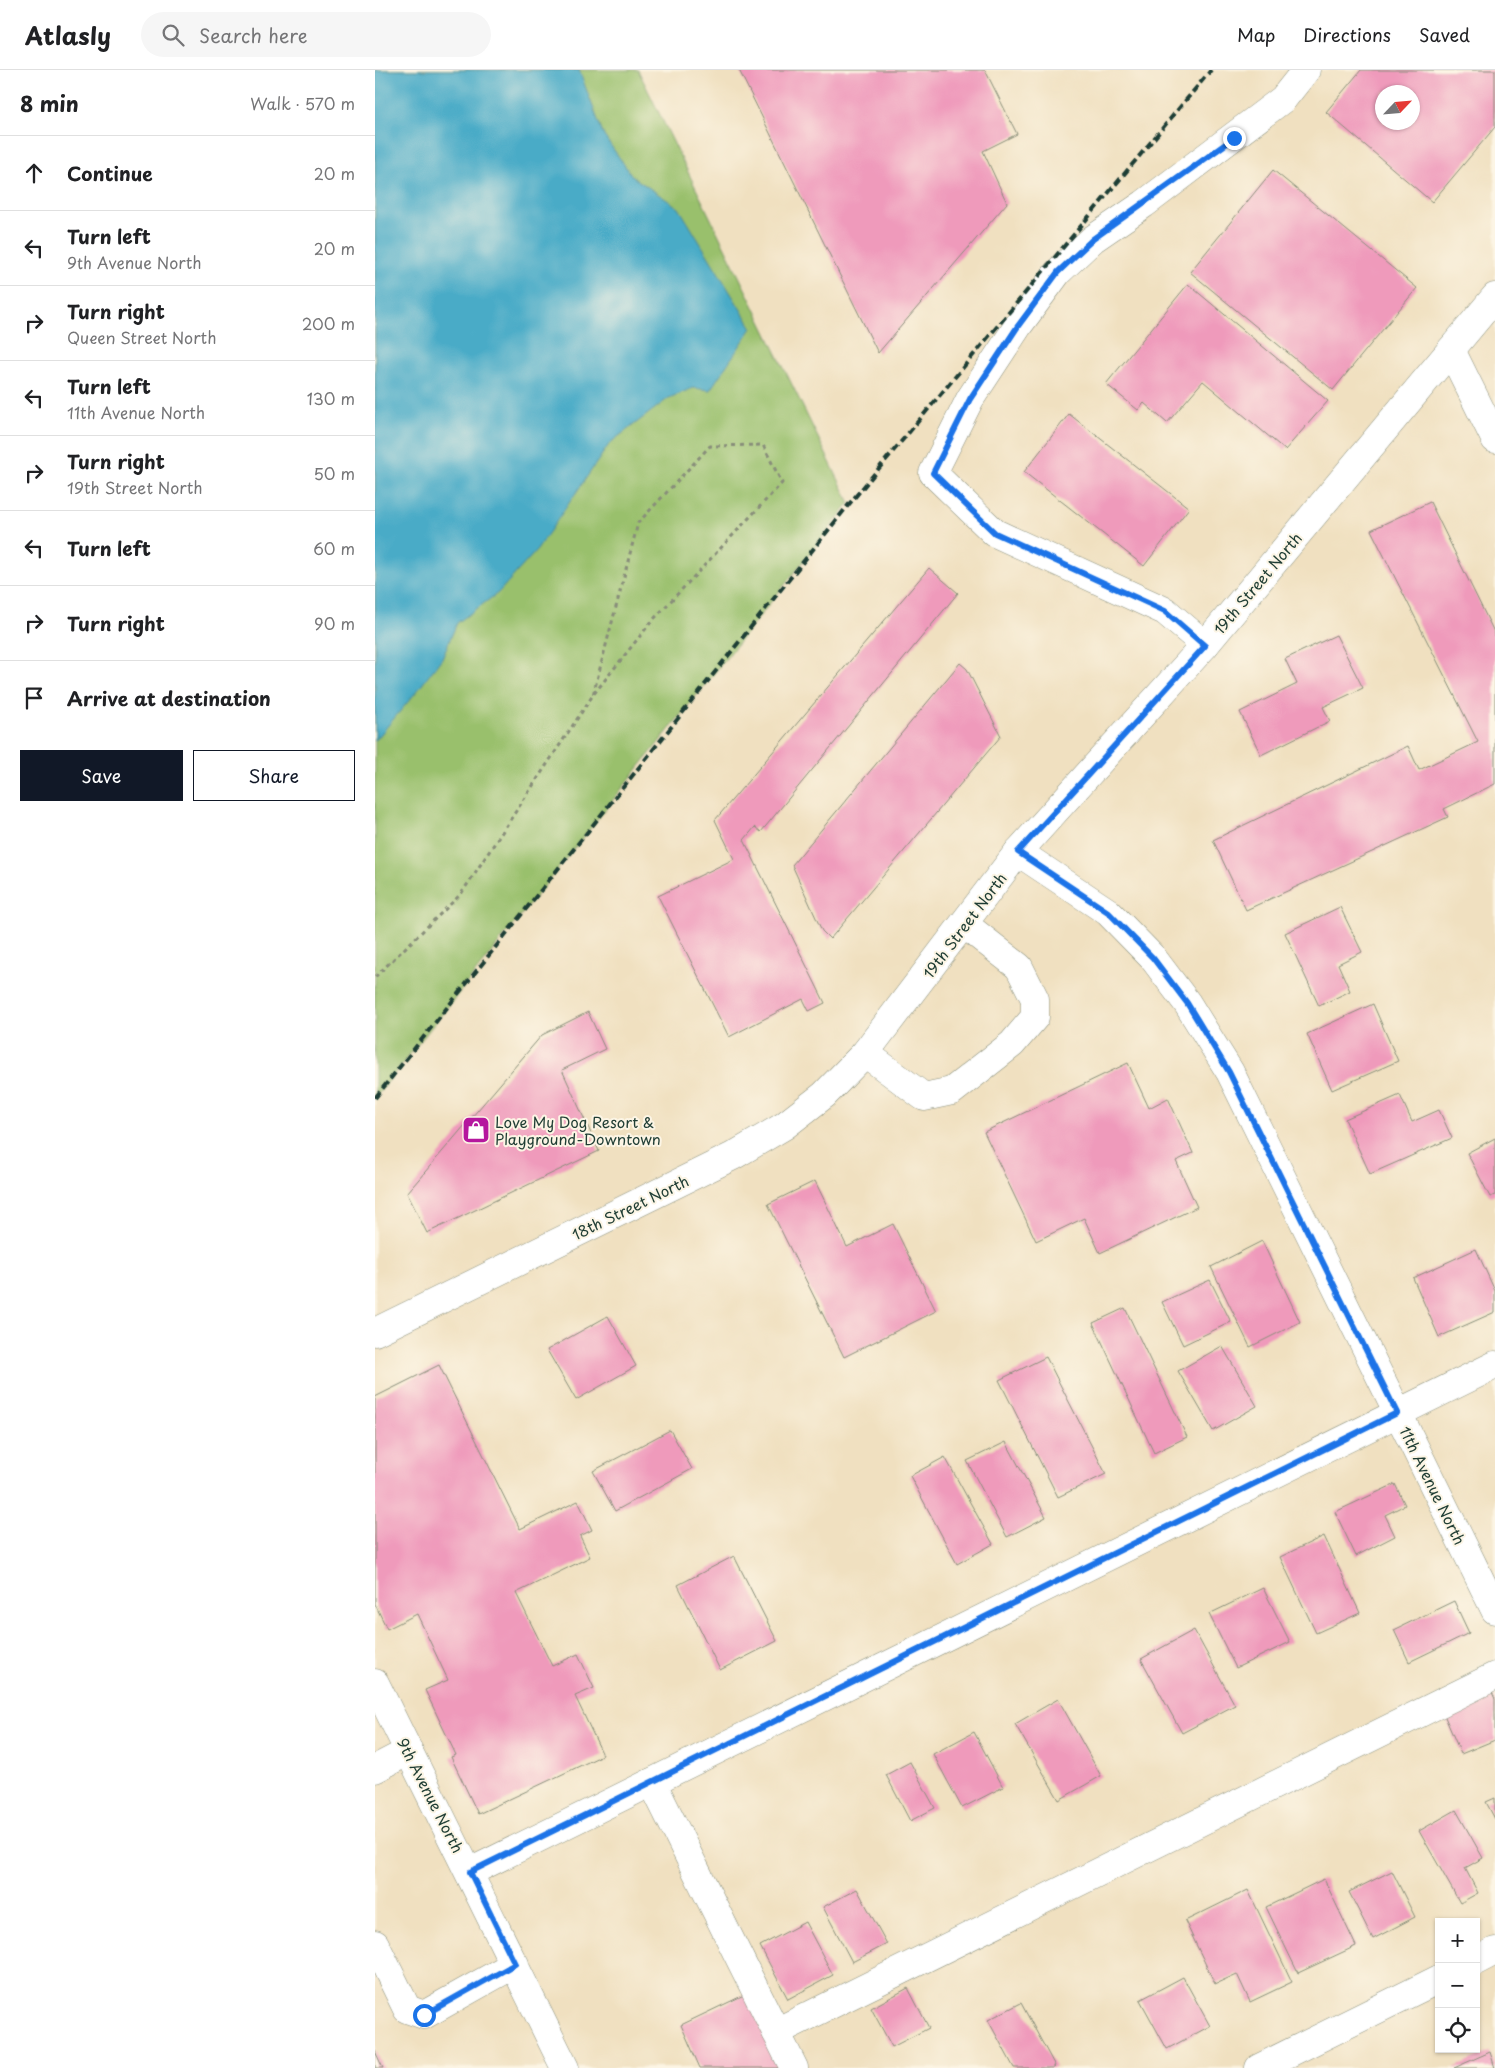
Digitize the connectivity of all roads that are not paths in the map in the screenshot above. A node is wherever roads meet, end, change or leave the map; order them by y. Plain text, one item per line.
1 (1306, 70) edge
2 (1495, 297) edge
3 (1451, 350) junction
4 (1495, 439) edge
5 (1205, 646) junction
6 (1018, 852) junction
7 (964, 924) junction
8 (865, 1053) junction
9 (375, 1332) edge
10 (1495, 1365) edge
11 (1397, 1413) junction
12 (1495, 1610) edge
13 (1495, 1676) edge
14 (375, 1683) edge
15 (409, 1751) junction
16 (375, 1769) edge
17 (652, 1782) junction
18 (470, 1872) junction
19 (375, 1944) edge
20 (1495, 1951) edge
21 (1480, 1959) edge
22 (515, 1964) junction
23 (1435, 1981) edge
24 (776, 2032) junction
25 (560, 2066) edge
26 (794, 2068) edge
27 (1259, 2068) edge

1 - 5 street
2 - 3 street, 19th Street North
3 - 4 street
3 - 5 street, 19th Street North
5 - 6 street, 19th Street North
6 - 7 street, 19th Street North
6 - 11 street, 11th Avenue North
7 - 8 street, 19th Street North
7 - 8 street
8 - 9 street, 18th Street North
10 - 11 street
11 - 12 street, 11th Avenue North
11 - 17 street
13 - 24 street
14 - 15 street, 9th Avenue North
15 - 16 street
15 - 18 street, 9th Avenue North
17 - 18 street
17 - 24 street
18 - 22 street, 9th Avenue North
19 - 22 street
20 - 21 street
22 - 25 street, 9th Avenue North
23 - 27 street
24 - 26 street

